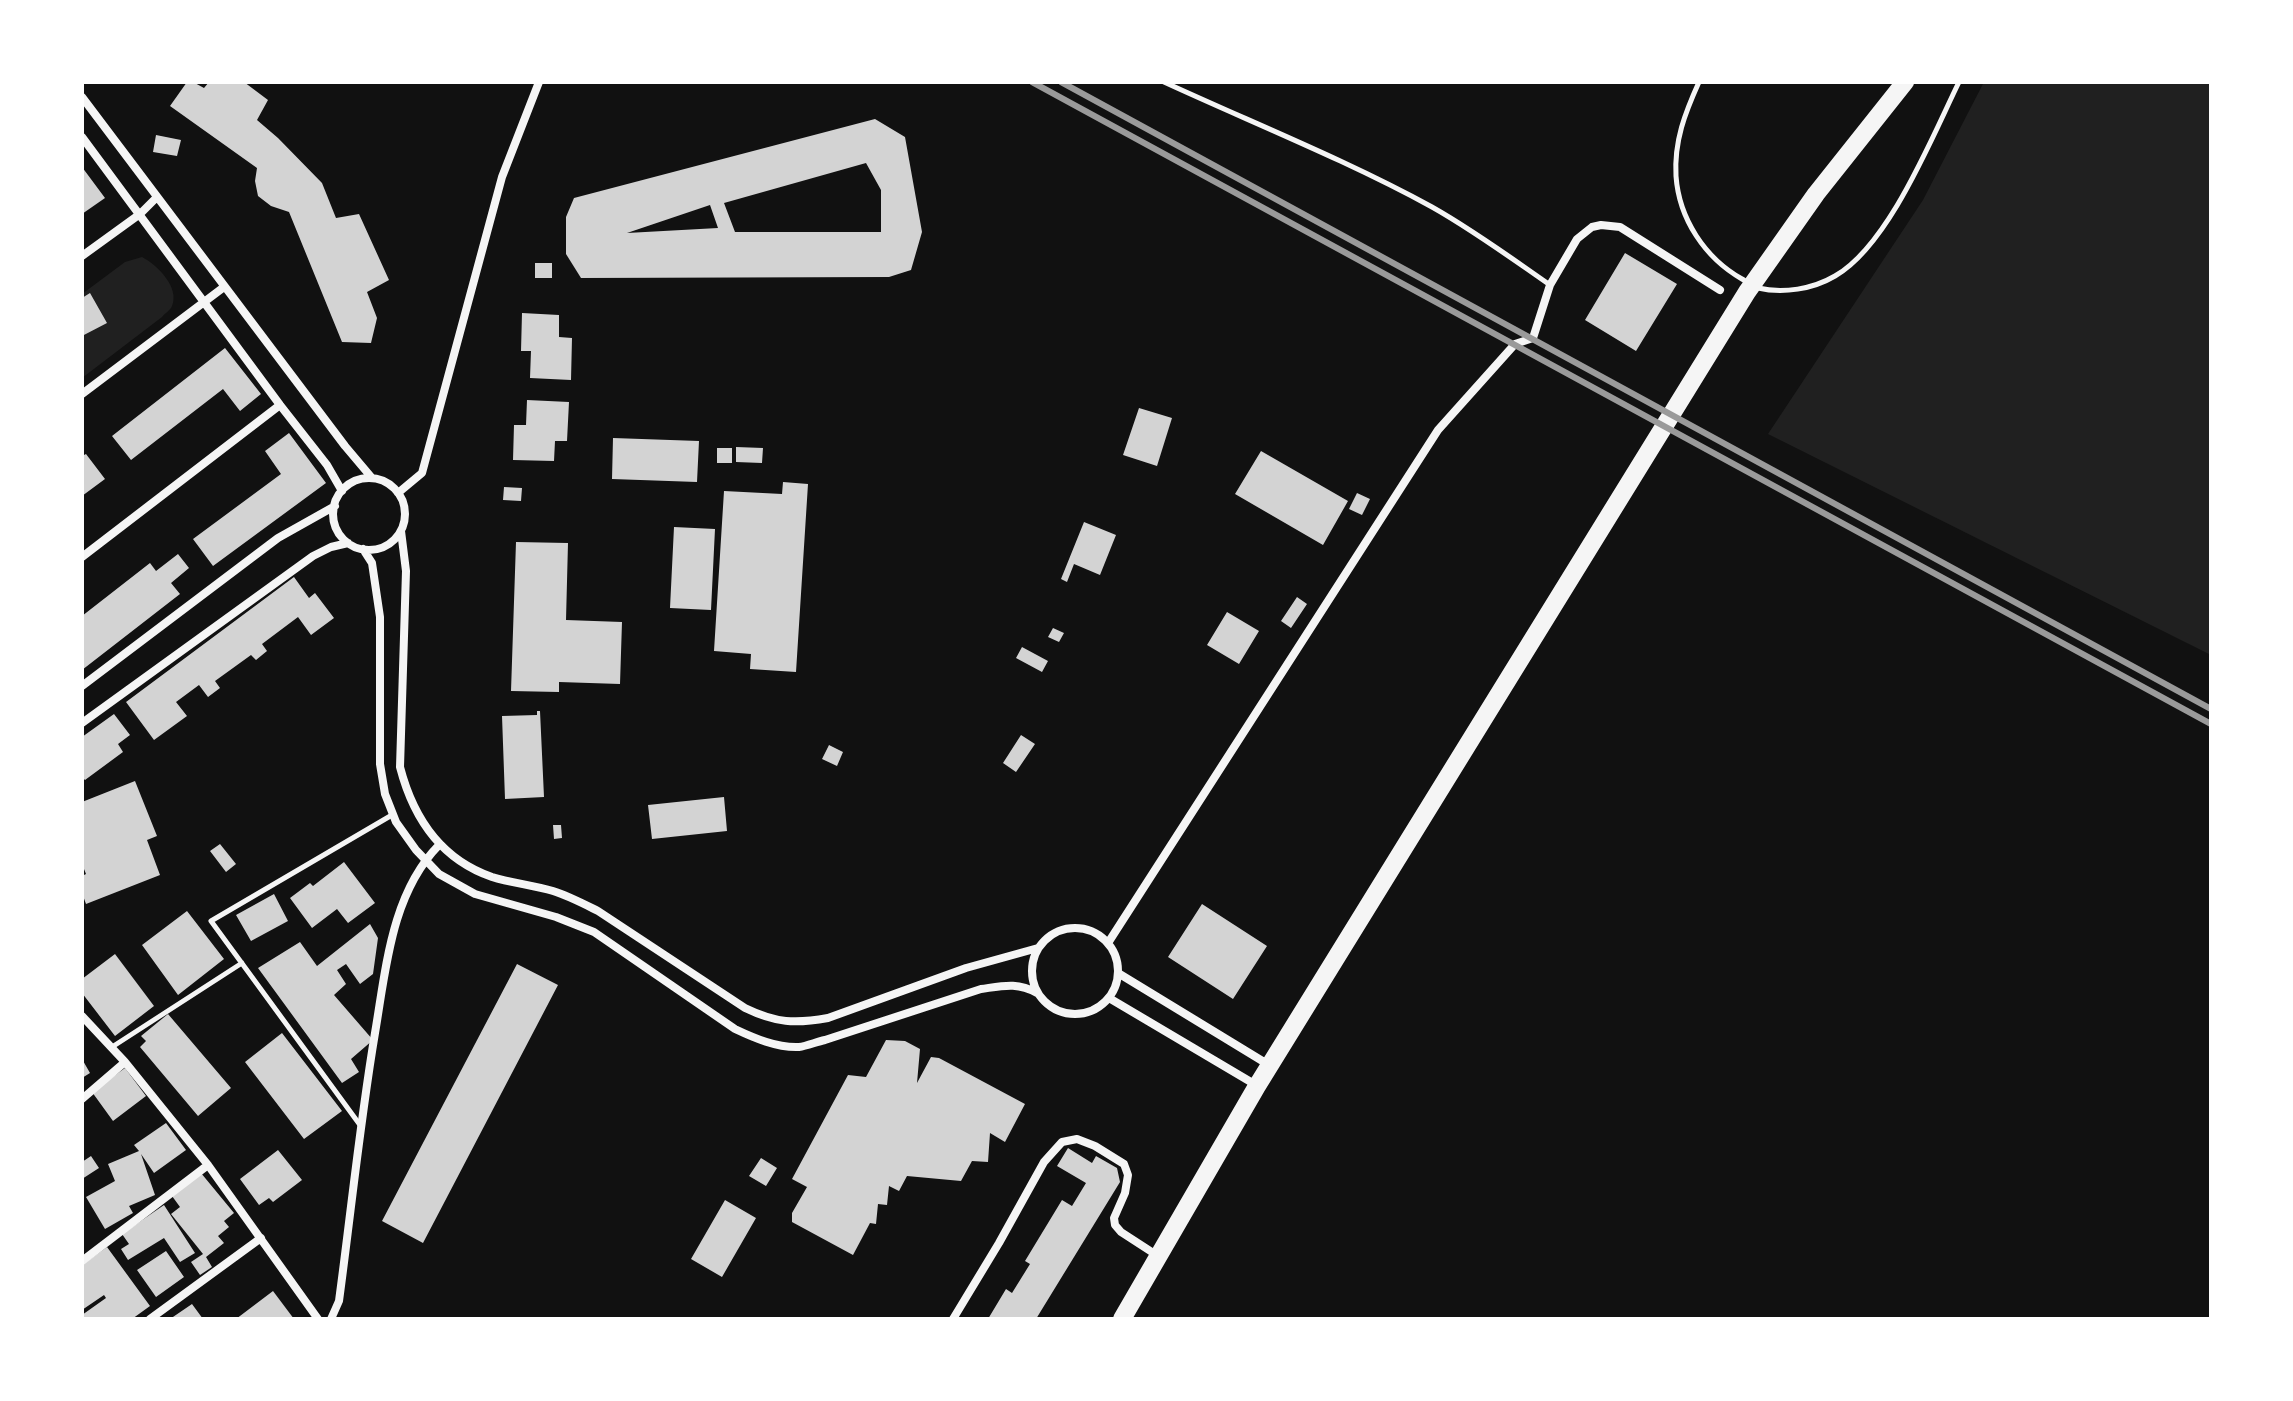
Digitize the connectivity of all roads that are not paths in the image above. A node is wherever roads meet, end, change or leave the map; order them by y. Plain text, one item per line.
1 (539, 82) edge
2 (1164, 82) edge
3 (1699, 82) edge
4 (1905, 82) edge
5 (1959, 82) edge
6 (82, 97) edge
7 (82, 137) edge
8 (157, 197) junction
9 (140, 214) junction
10 (82, 256) edge
11 (1550, 285) junction
12 (224, 287) junction
13 (1720, 290) dead end
14 (204, 301) junction
15 (82, 394) edge
16 (280, 405) junction
17 (372, 478) junction
18 (342, 491) junction
19 (398, 493) junction
20 (335, 506) junction
21 (401, 531) junction
22 (348, 543) junction
23 (363, 549) junction
24 (82, 557) edge
25 (82, 686) edge
26 (82, 723) edge
27 (393, 814) junction
28 (439, 845) junction
29 (425, 859) junction
30 (1108, 943) junction
31 (1038, 948) junction
32 (242, 963) junction
33 (1118, 973) junction
34 (1037, 993) junction
35 (1109, 998) junction
36 (82, 1016) edge
37 (110, 1048) junction
38 (125, 1062) junction
39 (1270, 1066) junction
40 (1257, 1086) junction
41 (82, 1099) edge
42 (360, 1125) junction
43 (208, 1165) junction
44 (261, 1238) junction
45 (1159, 1256) junction
46 (82, 1261) edge
47 (150, 1319) edge
48 (318, 1319) edge
49 (331, 1319) edge
50 (953, 1319) edge
51 (1122, 1319) edge

1 - 19 street
2 - 11 lane
3 - 5 lane
4 - 39 main road
6 - 8 street
7 - 9 street
8 - 9 street
8 - 12 street
9 - 10 street
9 - 14 street
11 - 13 street
11 - 30 street
12 - 14 street
12 - 17 street
14 - 15 street
14 - 16 street
16 - 18 street
16 - 24 street
17 - 18 street
17 - 19 street
18 - 20 street
19 - 21 street
20 - 22 street
20 - 25 street
21 - 23 street
21 - 28 street
22 - 23 street
22 - 26 street
23 - 27 street
27 - 29 street
27 - 32 lane
28 - 29 street
28 - 31 street
29 - 34 street
29 - 42 street
30 - 31 street
30 - 33 street
31 - 34 street
32 - 37 lane
32 - 42 lane
33 - 35 street
33 - 39 street
34 - 35 street
35 - 40 street
36 - 37 street
37 - 38 street
38 - 41 street
38 - 43 street
39 - 40 main road
40 - 45 main road
42 - 49 street
43 - 44 street
43 - 46 street
44 - 47 street
44 - 48 street
45 - 50 street
45 - 51 main road

